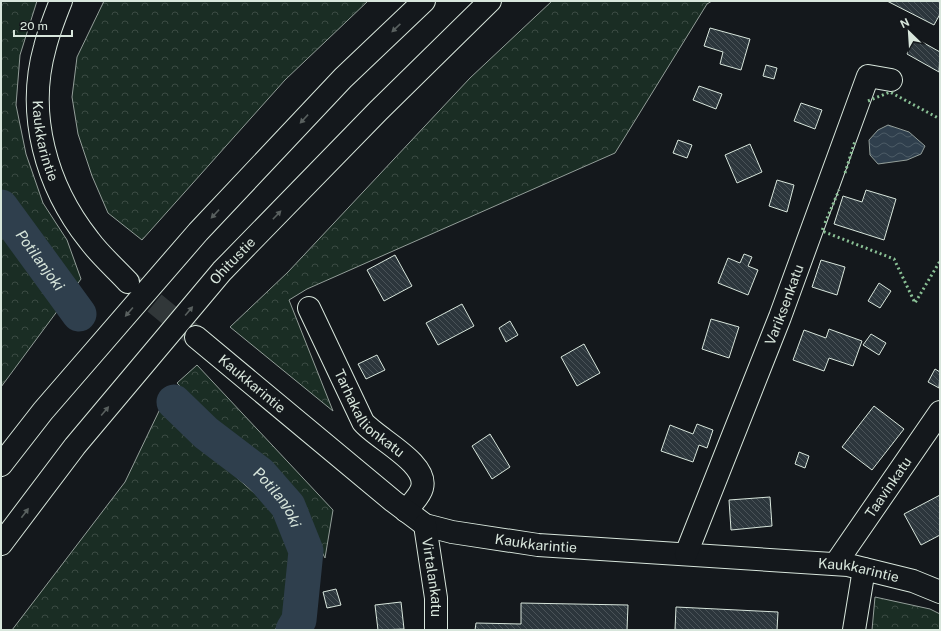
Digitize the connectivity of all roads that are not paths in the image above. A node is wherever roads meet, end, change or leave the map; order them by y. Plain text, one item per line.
1 (61, 1) edge
2 (424, 1) edge
3 (490, 1) edge
4 (891, 80) dead end
5 (128, 282) tunnel mouth
6 (309, 308) dead end
7 (196, 337) tunnel mouth
8 (940, 412) edge
9 (1, 464) edge
10 (406, 511) junction
11 (425, 525) junction
12 (1, 544) edge
13 (686, 554) junction
14 (836, 564) junction
15 (864, 569) junction
16 (940, 592) edge
17 (436, 630) edge
18 (854, 630) edge

1 - 5 main road, Kaukkarintie
2 -> 9 main road
12 -> 3 main road, Ohitustie
4 - 13 main road, Variksenkatu
6 - 10 main road, Tarhakallionkatu
7 - 10 main road, Kaukkarintie
8 - 14 main road, Taavinkatu
10 - 11 main road, Kaukkarintie
11 - 13 main road, Kaukkarintie
11 - 17 main road, Virtalankatu
13 - 14 main road, Kaukkarintie
14 - 15 main road, Kaukkarintie
15 - 16 main road, Kaukkarintie
15 - 18 main road

